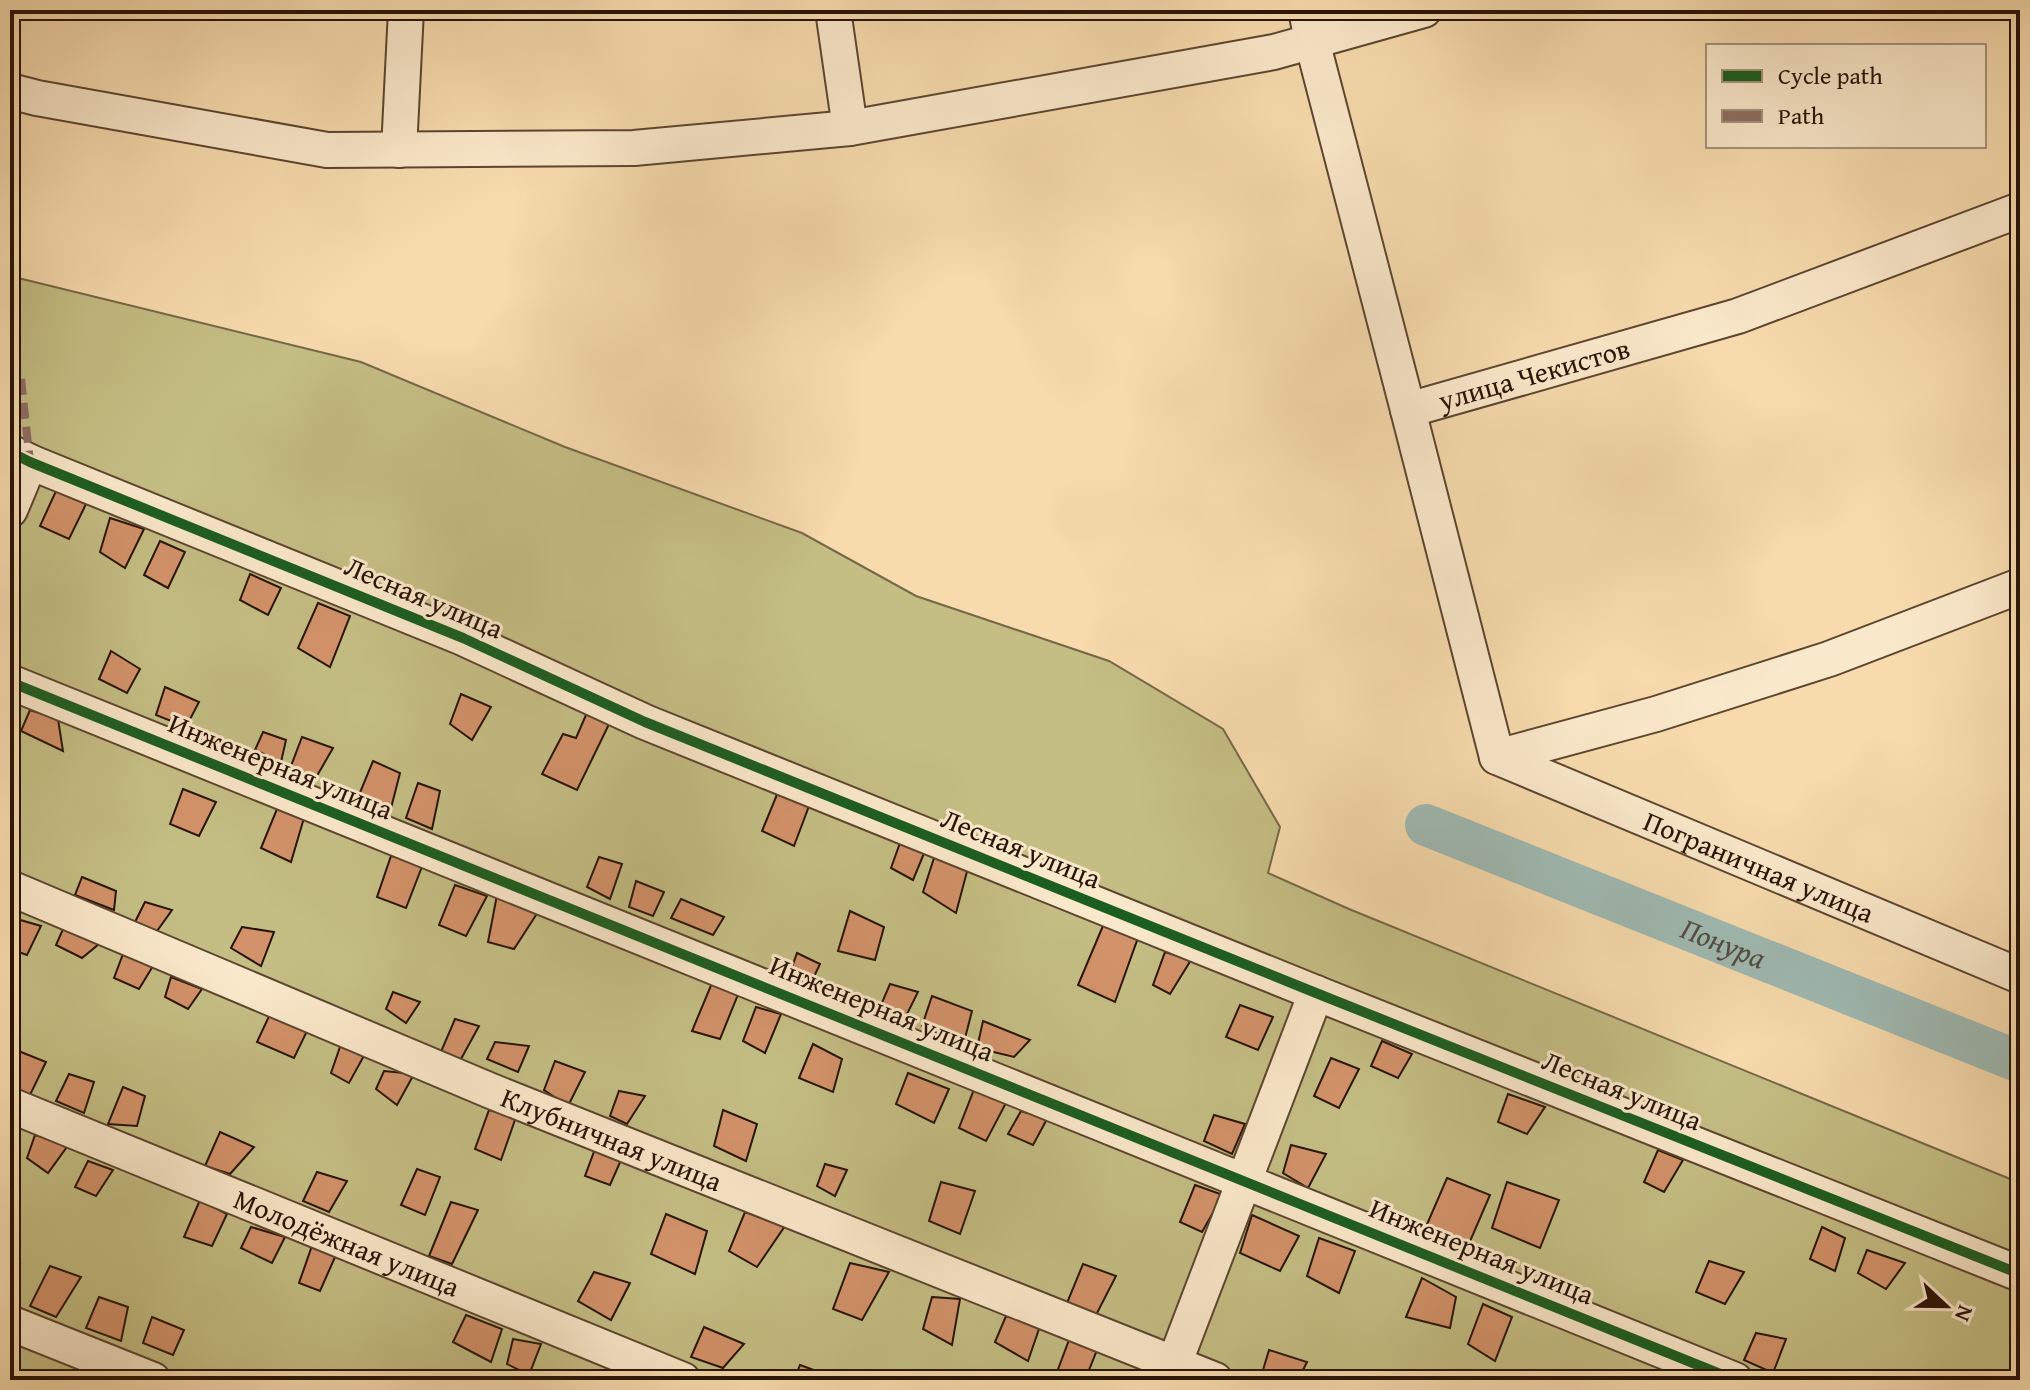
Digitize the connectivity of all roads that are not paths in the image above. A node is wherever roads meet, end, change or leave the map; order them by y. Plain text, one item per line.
1 (406, 10) edge
2 (833, 10) edge
3 (1424, 10) edge
4 (1309, 26) edge
5 (10, 91) edge
6 (850, 128) junction
7 (399, 150) junction
8 (2020, 210) edge
9 (1408, 410) junction
10 (20, 457) edge
11 (10, 510) edge
12 (2020, 586) edge
13 (10, 682) edge
14 (1497, 757) junction
15 (10, 888) edge
16 (2020, 976) edge
17 (1316, 993) junction
18 (10, 1105) edge
19 (1245, 1181) junction
20 (2020, 1274) edge
21 (10, 1323) edge
22 (1171, 1372) edge
23 (153, 1380) edge
24 (683, 1380) edge
25 (1215, 1380) edge
26 (1735, 1380) edge

1 - 7 street
2 - 6 street
3 - 4 street
4 - 6 street
4 - 9 street, улица Чекистов
5 - 7 street
6 - 7 street
8 - 9 street, улица Чекистов
9 - 14 street
10 - 11 street
10 - 17 street, Лесная улица
12 - 14 street
13 - 19 street, Инженерная улица
14 - 16 street, Пограничная улица
15 - 22 street, Клубничная улица
17 - 19 street
17 - 20 street, Лесная улица
18 - 24 street, Молодёжная улица
19 - 22 street
19 - 26 street, Инженерная улица
21 - 23 street
22 - 25 street, Клубничная улица

